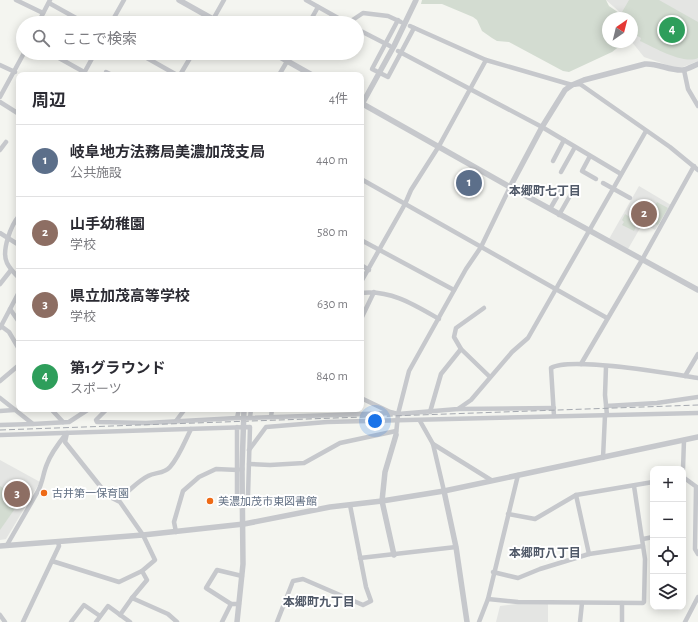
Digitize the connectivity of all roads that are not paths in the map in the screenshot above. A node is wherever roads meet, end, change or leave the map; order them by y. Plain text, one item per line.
1 (16, 0) edge
2 (124, 0) edge
3 (179, 0) edge
4 (224, 0) edge
5 (306, 0) edge
6 (416, 0) edge
7 (49, 2) edge
8 (318, 7) junction
9 (43, 13) junction
10 (42, 16) edge
11 (70, 16) edge
12 (115, 16) edge
13 (204, 16) edge
14 (215, 16) edge
15 (313, 16) edge
16 (335, 16) edge
17 (358, 16) edge
18 (364, 33) edge
19 (384, 44) junction
20 (390, 46) dead end
21 (400, 52) junction
22 (21, 60) edge
23 (62, 60) edge
24 (91, 60) edge
25 (150, 60) edge
26 (189, 60) edge
27 (486, 60) junction
28 (287, 61) joint
29 (698, 64) edge
30 (0, 65) edge
31 (684, 70) junction
32 (15, 72) junction
33 (82, 72) edge
34 (85, 72) edge
35 (172, 72) edge
36 (182, 72) edge
37 (281, 72) edge
38 (307, 72) edge
39 (380, 73) junction
40 (572, 85) junction
41 (470, 89) junction
42 (0, 97) edge
43 (364, 99) edge
44 (696, 100) edge
45 (0, 102) edge
46 (364, 106) edge
47 (698, 106) edge
48 (16, 112) edge
49 (542, 127) junction
50 (646, 131) junction
51 (564, 140) junction
52 (6, 142) dead end
53 (438, 146) junction
54 (575, 147) junction
55 (0, 150) edge
56 (590, 156) junction
57 (553, 161) dead end
58 (696, 168) edge
59 (561, 172) dead end
60 (621, 174) junction
61 (596, 179) dead end
62 (364, 181) edge
63 (603, 183) dead end
64 (510, 187) junction
65 (613, 188) junction
66 (560, 190) dead end
67 (571, 194) dead end
68 (630, 198) dead end
69 (405, 204) junction
70 (550, 209) junction
71 (560, 215) junction
72 (16, 219) edge
73 (589, 231) junction
74 (0, 233) edge
75 (8, 238) junction
76 (364, 242) edge
77 (16, 243) edge
78 (480, 247) junction
79 (380, 251) junction
80 (642, 260) junction
81 (364, 267) edge
82 (11, 270) junction
83 (369, 270) junction
84 (16, 275) edge
85 (364, 278) edge
86 (0, 284) edge
87 (557, 288) junction
88 (454, 290) junction
89 (698, 290) edge
90 (374, 292) junction
91 (364, 293) edge
92 (16, 298) edge
93 (484, 308) dead end
94 (10, 309) junction
95 (364, 313) edge
96 (16, 318) edge
97 (607, 318) junction
98 (439, 319) junction
99 (0, 327) edge
100 (16, 344) edge
101 (461, 349) junction
102 (698, 354) edge
103 (581, 364) junction
104 (606, 367) junction
105 (14, 369) edge
106 (685, 376) junction
107 (490, 377) junction
108 (698, 378) edge
109 (0, 381) edge
110 (698, 397) edge
111 (0, 398) edge
112 (364, 399) edge
113 (606, 406) junction
114 (554, 408) junction
115 (458, 409) junction
116 (14, 410) joint
117 (0, 411) edge
118 (17, 412) edge
119 (54, 412) edge
120 (84, 412) edge
121 (104, 412) edge
122 (183, 412) edge
123 (238, 412) edge
124 (244, 412) edge
125 (251, 412) edge
126 (272, 412) edge
127 (430, 412) junction
128 (396, 413) junction
129 (698, 413) edge
130 (606, 415) junction
131 (554, 416) junction
132 (271, 417) junction
133 (237, 418) junction
134 (250, 418) junction
135 (397, 420) junction
136 (420, 421) junction
137 (63, 422) junction
138 (176, 422) junction
139 (33, 424) junction
140 (0, 425) edge
141 (237, 427) junction
142 (191, 429) junction
143 (67, 433) junction
144 (396, 433) junction
145 (0, 434) edge
146 (698, 437) edge
147 (684, 440) junction
148 (433, 444) junction
149 (249, 450) junction
150 (603, 458) junction
151 (249, 464) junction
152 (683, 466) edge
153 (240, 469) junction
154 (518, 475) junction
155 (686, 479) edge
156 (491, 480) junction
157 (650, 483) edge
158 (634, 486) junction
159 (697, 488) edge
160 (444, 491) junction
161 (576, 495) junction
162 (117, 500) junction
163 (382, 501) junction
164 (350, 505) junction
165 (244, 506) junction
166 (508, 514) junction
167 (244, 524) junction
168 (176, 532) junction
169 (143, 535) junction
170 (650, 538) edge
171 (643, 539) junction
172 (58, 542) junction
173 (6, 545) junction
174 (0, 546) edge
175 (643, 546) junction
176 (456, 547) junction
177 (589, 554) junction
178 (698, 554) edge
179 (394, 555) junction
180 (360, 558) junction
181 (52, 561) junction
182 (142, 571) junction
183 (493, 572) junction
184 (242, 576) junction
185 (698, 596) edge
186 (132, 598) junction
187 (488, 599) junction
188 (582, 603) junction
189 (622, 603) junction
190 (231, 604) junction
191 (239, 604) junction
192 (120, 615) junction
193 (100, 616) junction
194 (23, 622) edge
195 (71, 622) edge
196 (96, 622) edge
197 (130, 622) edge
198 (177, 622) edge
199 (222, 622) edge
200 (237, 622) edge
201 (277, 622) edge
202 (467, 622) edge
203 (479, 622) edge
204 (580, 622) edge
205 (622, 622) edge
206 (685, 622) edge

1 - 9 street
2 - 12 street
3 - 13 street
4 - 14 street
5 - 8 street
6 - 39 street
7 - 9 street
7 - 11 street
8 - 15 street
8 - 16 street
9 - 10 street
17 - 19 street
18 - 19 street
19 - 20 street
19 - 39 street
21 - 27 street
21 - 39 street
21 - 41 street
22 - 32 street
23 - 33 street
24 - 34 street
25 - 35 street
26 - 36 street
27 - 40 street
27 - 41 street
28 - 37 street
28 - 38 street
29 - 31 street
30 - 32 street
31 - 40 street
31 - 44 street
32 - 42 street
39 - 43 street
40 - 49 street
40 - 50 street
41 - 49 street
41 - 53 street
44 - 47 street
45 - 48 street
46 - 53 street
49 - 51 street
49 - 64 street
50 - 58 street
50 - 60 street
51 - 54 street
51 - 57 street
52 - 55 street
53 - 64 street
53 - 69 street
54 - 56 street
54 - 59 street
56 - 60 street
56 - 61 street
58 - 80 street
60 - 65 street
62 - 69 street
63 - 65 street
64 - 70 street
64 - 78 street
65 - 68 street
65 - 73 street
66 - 70 street
67 - 71 street
69 - 78 street
69 - 79 street
70 - 71 street
71 - 73 street
72 - 75 street
73 - 80 street
73 - 87 street
74 - 75 street
75 - 77 street
75 - 82 street
76 - 79 street
78 - 87 street
78 - 88 street
79 - 83 street
79 - 88 street
80 - 89 street
80 - 97 street
81 - 83 street
82 - 84 street
82 - 86 street
83 - 85 street
87 - 97 street
87 - 107 street
88 - 98 street
90 - 91 street
90 - 95 street
90 - 98 street
92 - 94 street
93 - 101 street
94 - 96 street
94 - 99 street
97 - 103 street
98 - 128 street
99 - 100 street
101 - 107 street
101 - 127 street
102 - 106 street
103 - 104 street
103 - 114 street
104 - 106 street
104 - 113 street
105 - 109 street
106 - 108 street
107 - 115 street
110 - 113 street
111 - 116 street
112 - 128 street
113 - 130 street
114 - 115 street
114 - 131 street
115 - 127 street
116 - 117 street
118 - 139 street
119 - 137 street
120 - 137 street
121 - 138 street
122 - 138 street
123 - 133 street
124 - 153 street, bridge
125 - 134 street
126 - 132 street
127 - 128 street
128 - 132 street
128 - 135 street
129 - 130 street
130 - 131 street
130 - 150 street
131 - 136 street
132 - 134 street
133 - 134 street
133 - 138 street
135 - 136 street
135 - 144 street
135 - 149 street
136 - 148 street
137 - 139 street
139 - 140 street
141 - 142 street
141 - 149 street
141 - 153 street
142 - 143 street
142 - 162 street
143 - 145 street
143 - 162 street
143 - 173 street
144 - 151 street
144 - 163 street
146 - 147 street
147 - 150 street
147 - 152 street
148 - 156 street
148 - 160 street
149 - 151 street
150 - 154 street
151 - 165 street
153 - 165 street
153 - 168 street
154 - 156 street
154 - 166 street
155 - 159 street
156 - 160 street
157 - 158 street
158 - 161 street
158 - 171 street
159 - 178 street
160 - 163 street
160 - 176 street
161 - 166 street
161 - 177 street
162 - 169 street
163 - 164 street
163 - 179 street
164 - 167 street
164 - 180 street
165 - 167 street
166 - 183 street
167 - 168 street
167 - 184 street
168 - 169 street
169 - 172 street
169 - 182 street
170 - 171 street
171 - 175 street
172 - 173 street
172 - 181 street
173 - 174 street
175 - 177 street
175 - 189 street
176 - 179 street
176 - 202 street
177 - 183 street
179 - 180 street
180 - 201 street
181 - 182 street
181 - 194 street
182 - 186 street
183 - 187 street
184 - 190 street
184 - 191 street
185 - 206 street
186 - 192 street
186 - 198 street
187 - 188 street
187 - 203 street
188 - 189 street
188 - 204 street
189 - 205 street
190 - 191 street
190 - 199 street
191 - 200 street
192 - 193 street
192 - 197 street
193 - 195 street
193 - 196 street

